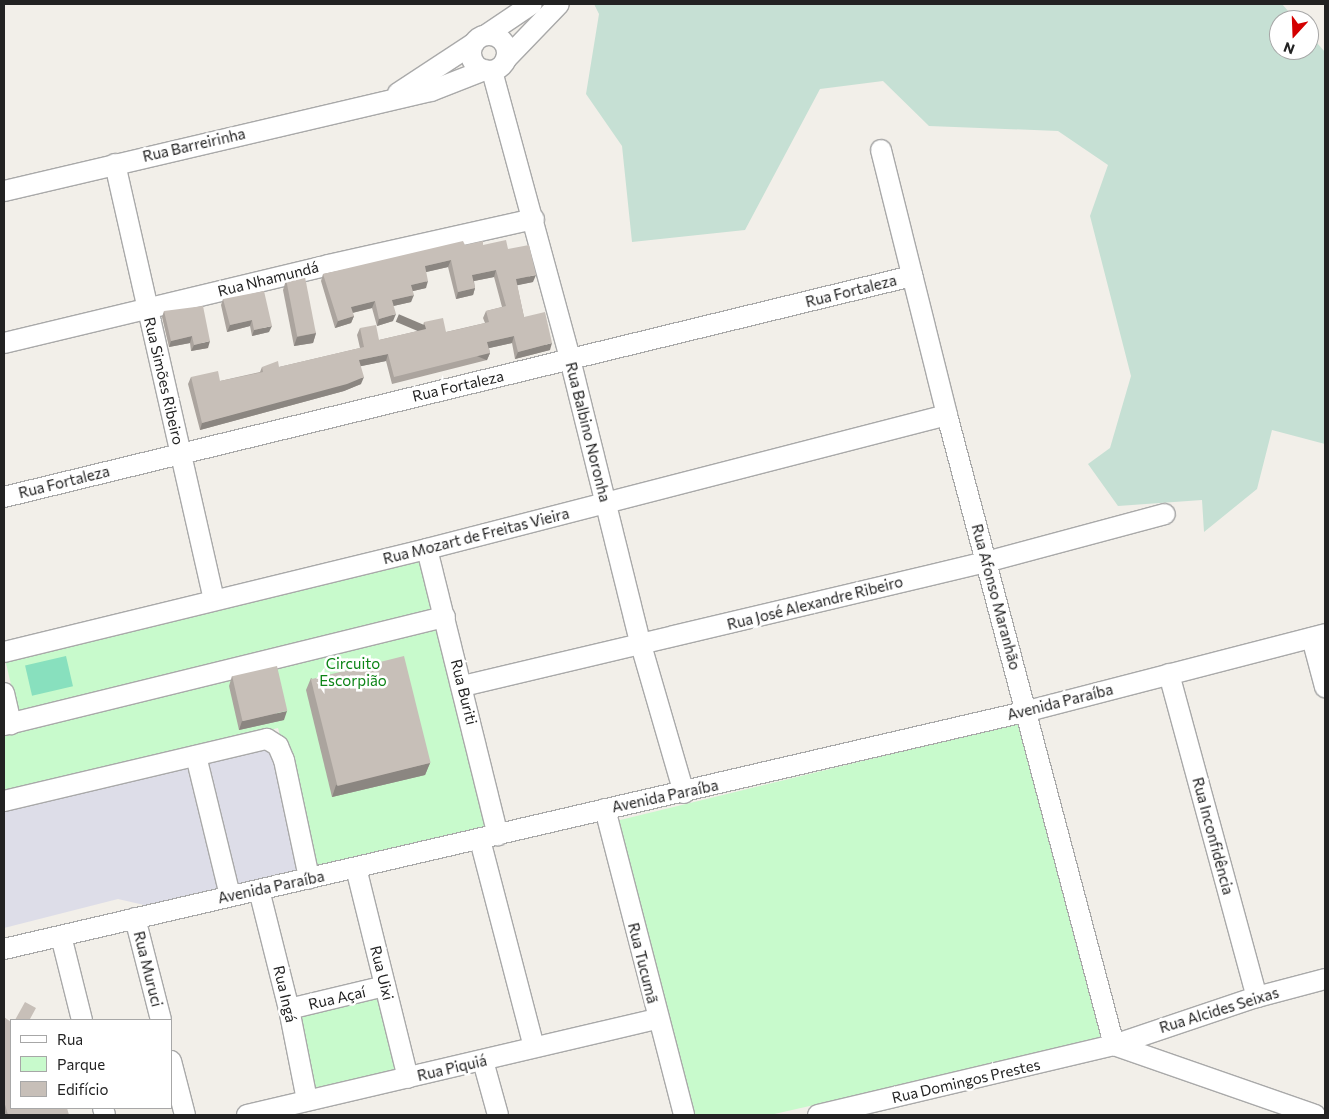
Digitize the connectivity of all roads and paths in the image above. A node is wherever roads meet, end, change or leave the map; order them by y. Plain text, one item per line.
1 (532, 4) edge
2 (559, 4) edge
3 (480, 39) junction
4 (494, 67) junction
5 (384, 101) junction
6 (881, 150) dead end
7 (115, 164) junction
8 (4, 191) edge
9 (534, 219) junction
10 (912, 276) junction
11 (148, 309) junction
12 (4, 343) edge
13 (570, 360) junction
14 (947, 415) junction
15 (180, 453) junction
16 (4, 497) edge
17 (606, 503) junction
18 (1165, 514) dead end
19 (427, 549) junction
20 (986, 562) junction
21 (214, 599) junction
22 (445, 617) junction
23 (1319, 636) edge
24 (641, 645) junction
25 (4, 652) edge
26 (1169, 674) junction
27 (464, 686) junction
28 (1325, 687) edge
29 (4, 693) edge
30 (1028, 711) junction
31 (7, 725) edge
32 (196, 756) junction
33 (684, 792) junction
34 (4, 801) edge
35 (605, 809) junction
36 (489, 838) junction
37 (356, 868) junction
38 (309, 878) junction
39 (259, 890) junction
40 (230, 896) junction
41 (135, 918) junction
42 (61, 936) junction
43 (4, 949) edge
44 (1325, 979) edge
45 (385, 986) junction
46 (1257, 997) junction
47 (290, 1009) junction
48 (82, 1019) edge
49 (161, 1019) edge
50 (657, 1019) junction
51 (1114, 1044) junction
52 (534, 1047) junction
53 (484, 1061) junction
54 (172, 1065) edge
55 (408, 1078) junction
56 (307, 1100) junction
57 (887, 1108) edge
58 (185, 1115) edge
59 (247, 1115) edge
60 (498, 1115) edge
61 (684, 1115) edge
62 (818, 1115) edge
63 (1315, 1115) edge

1 - 3 street, Rua Barreirinha
2 - 4 street, Rua Barreirinha
3 - 4 street
3 - 4 street
3 - 5 street, Rua Barreirinha
4 - 5 street, Rua Barreirinha
4 - 9 street, Rua Balbino Noronha
5 - 7 street, Rua Barreirinha
6 - 10 street, Rua Afonso Maranhão
7 - 8 street, Rua Barreirinha
7 - 11 street, Rua Simões Ribeiro
9 - 11 street, Rua Nhamundá
9 - 13 street, Rua Balbino Noronha
10 - 13 street, Rua Fortaleza
10 - 14 street, Rua Afonso Maranhão
11 - 12 street, Rua Nhamundá
11 - 15 street, Rua Simões Ribeiro
13 - 15 street, Rua Fortaleza
13 - 17 street, Rua Balbino Noronha
14 - 17 street, Rua Mozart de Freitas Vieira
14 - 20 street, Rua Afonso Maranhão
15 - 16 street, Rua Fortaleza
15 - 21 street, Rua Simões Ribeiro
17 - 19 street, Rua Mozart de Freitas Vieira
17 - 24 street, Rua Balbino Noronha
18 - 20 street, Rua José Alexandre Ribeiro
19 - 21 street, Rua Mozart de Freitas Vieira
19 - 22 street, Rua Buriti
20 - 24 street, Rua José Alexandre Ribeiro
20 - 30 street, Rua Afonso Maranhão
21 - 25 street, Rua Mozart de Freitas Vieira
22 - 27 street, Rua Buriti
22 - 31 street
23 - 26 street, Avenida Paraíba
23 - 28 street
24 - 27 street, Rua José Alexandre Ribeiro
24 - 33 street, Rua Balbino Noronha
26 - 30 street, Avenida Paraíba
26 - 46 street, Rua Inconfidência
27 - 36 street, Rua Buriti
29 - 31 street
30 - 33 street, Avenida Paraíba
30 - 51 street, Rua Afonso Maranhão
32 - 34 street
32 - 38 street
32 - 40 street
33 - 35 street, Avenida Paraíba
35 - 36 street, Avenida Paraíba
35 - 50 street, Rua Tucumã
36 - 37 street, Avenida Paraíba
36 - 52 street, Rua Buriti
37 - 38 street, Avenida Paraíba
37 - 45 street, Rua Uixi
38 - 39 street, Avenida Paraíba
39 - 40 street, Avenida Paraíba
39 - 47 street, Rua Ingá
40 - 41 street, Avenida Paraíba
41 - 42 street, Avenida Paraíba
41 - 49 street, Rua Muruci
42 - 43 street, Avenida Paraíba
42 - 48 street
44 - 46 street, Rua Alcides Seixas
45 - 47 street, Rua Açaí
45 - 55 street, Rua Uixi
46 - 51 street, Rua Alcides Seixas
47 - 56 street, Rua Ingá
50 - 52 street, Rua Piquiá
50 - 61 street, Rua Tucumã
51 - 57 street, Rua Domingos Prestes
51 - 63 street
52 - 53 street, Rua Piquiá
53 - 55 street, Rua Piquiá
53 - 60 street
54 - 58 street
55 - 56 street, Rua Piquiá
56 - 59 street, Rua Piquiá
57 - 62 street, Rua Domingos Prestes

